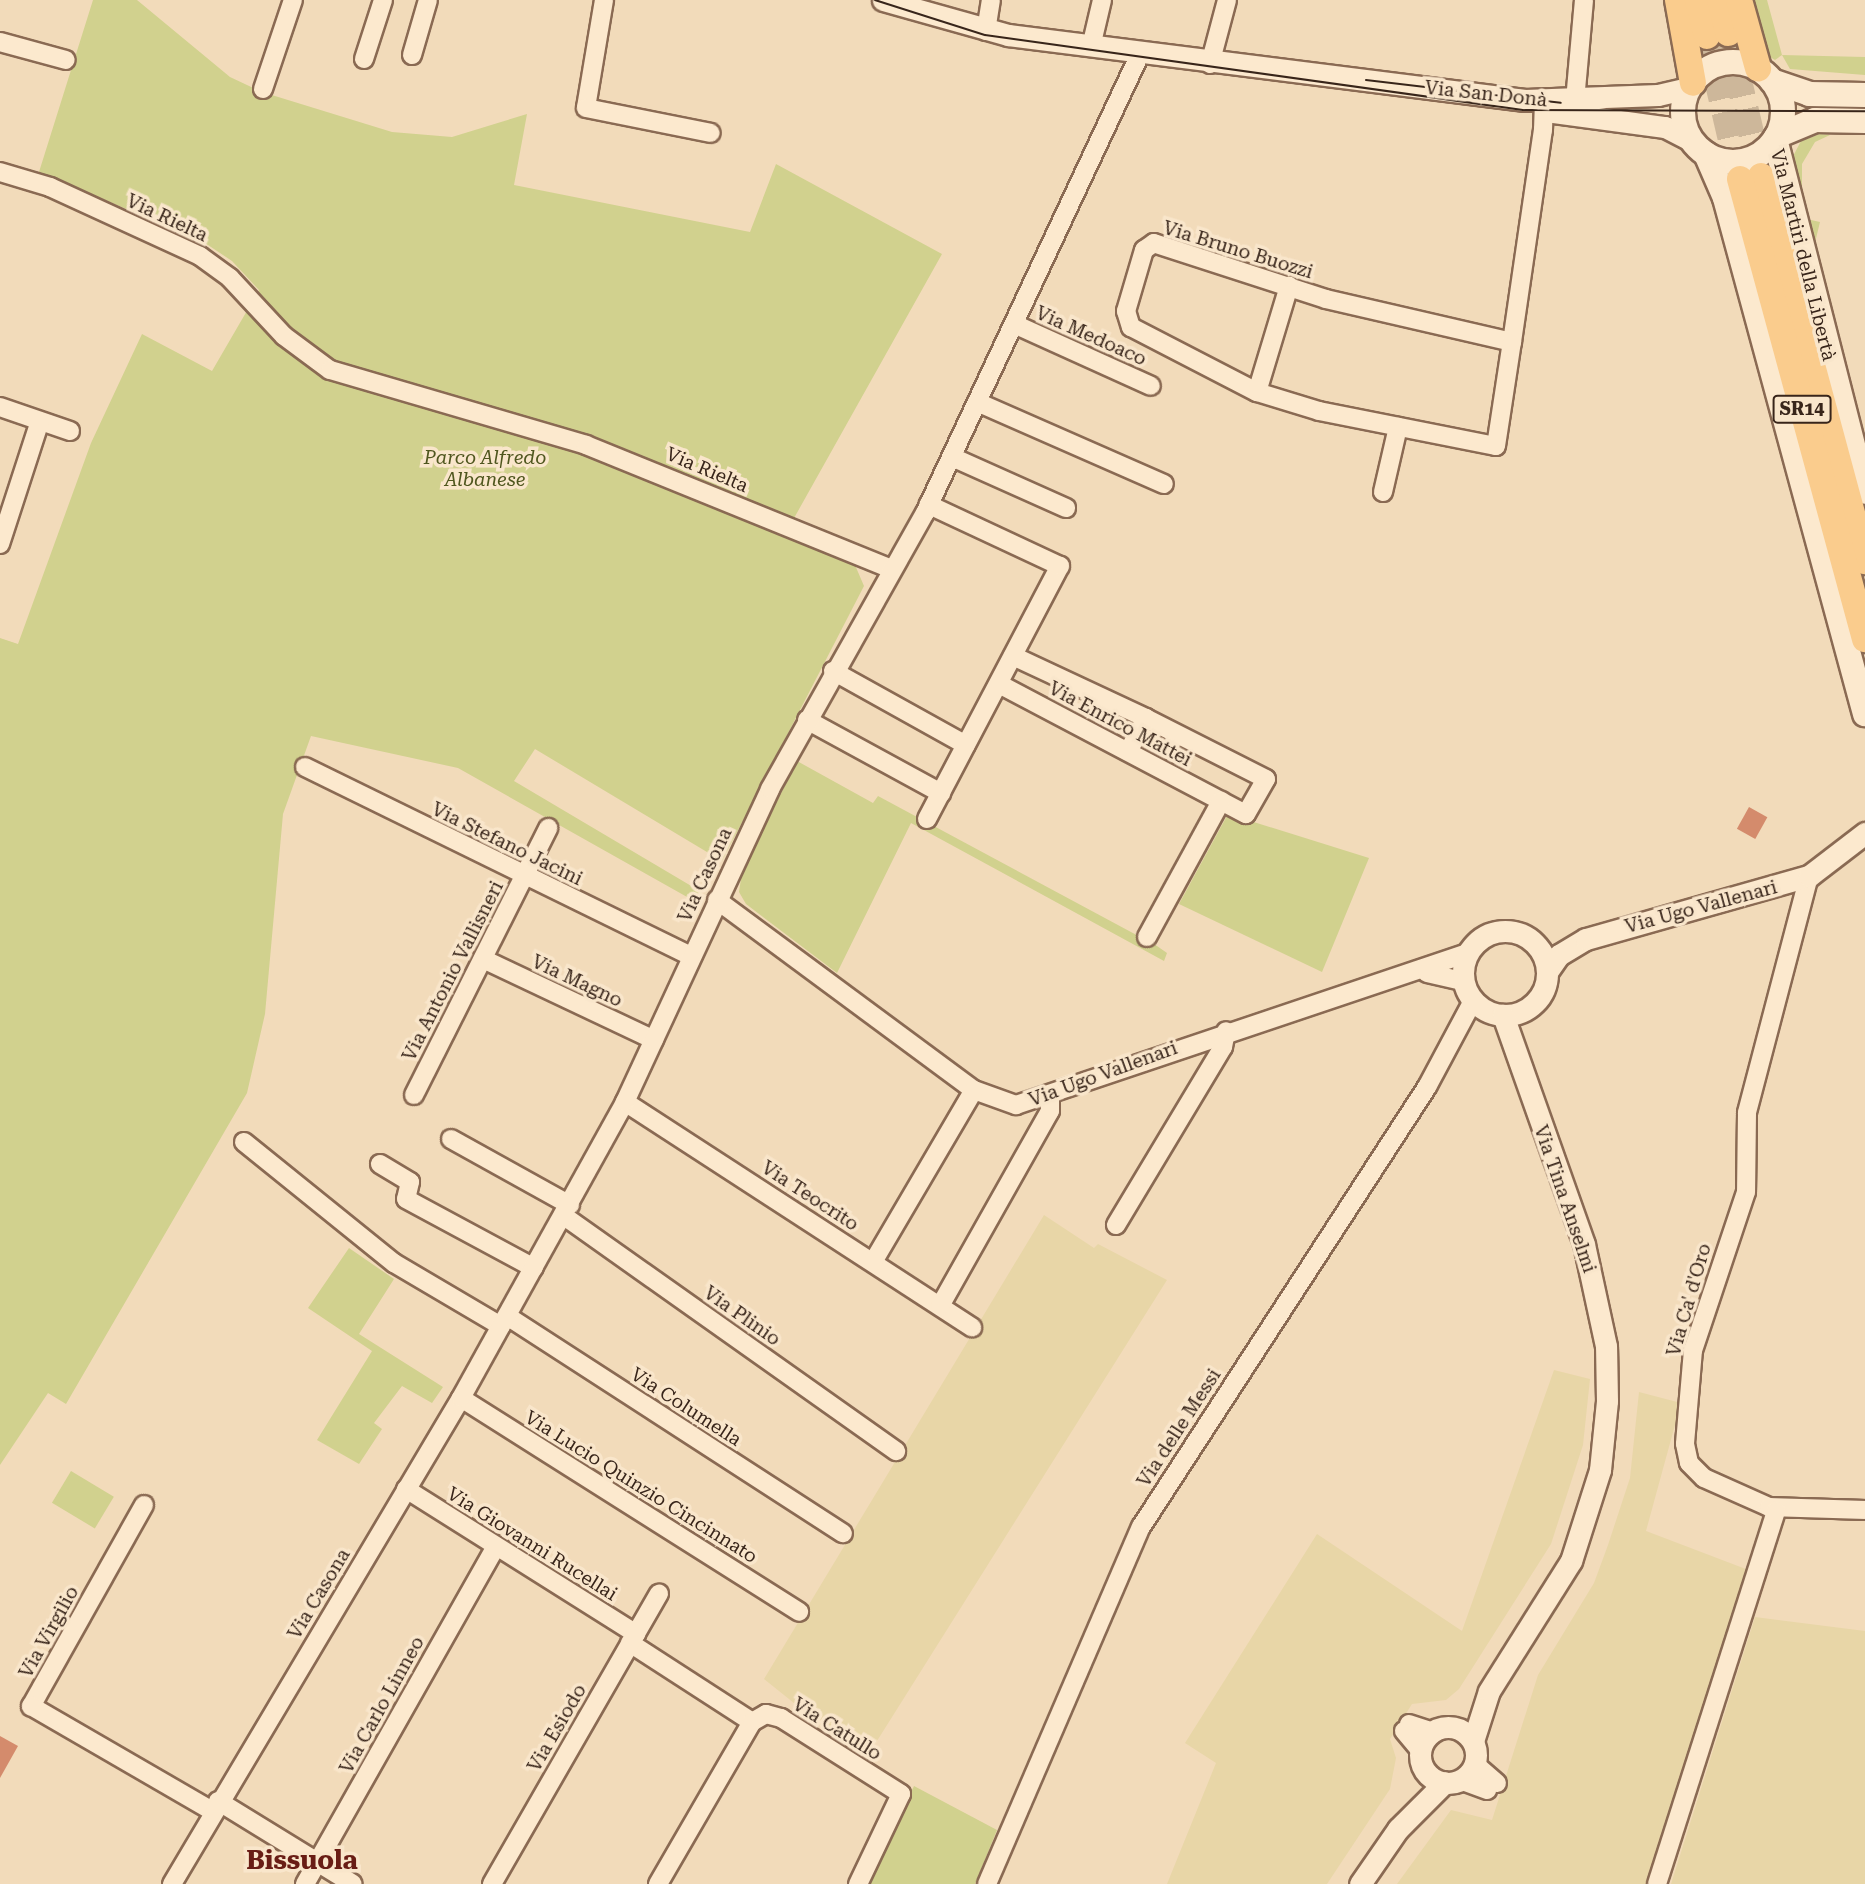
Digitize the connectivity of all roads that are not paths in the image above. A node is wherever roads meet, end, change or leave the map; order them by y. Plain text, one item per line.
1 (293, 0) edge
2 (383, 0) edge
3 (428, 0) edge
4 (604, 0) edge
5 (883, 0) edge
6 (991, 0) edge
7 (1102, 0) edge
8 (1227, 0) edge
9 (1584, 0) edge
10 (1678, 0) edge
11 (1698, 0) edge
12 (1720, 0) edge
13 (1739, 0) edge
14 (986, 31) junction
15 (0, 43) edge
16 (1091, 47) junction
17 (1140, 54) junction
18 (412, 55) dead end
19 (364, 59) dead end
20 (66, 60) dead end
21 (1210, 64) junction
22 (1283, 73) junction
23 (1765, 74) junction
24 (1691, 85) junction
25 (263, 89) dead end
26 (1865, 95) edge
27 (1545, 106) junction
28 (1574, 108) junction
29 (1865, 121) edge
30 (711, 132) dead end
31 (1776, 138) junction
32 (1700, 147) junction
33 (0, 172) edge
34 (1289, 286) junction
35 (1014, 324) junction
36 (1512, 342) junction
37 (1151, 386) dead end
38 (1257, 392) junction
39 (977, 402) junction
40 (0, 407) edge
41 (40, 421) junction
42 (1398, 427) junction
43 (70, 431) dead end
44 (952, 457) junction
45 (1164, 484) dead end
46 (1383, 492) dead end
47 (1865, 492) edge
48 (929, 505) junction
49 (1066, 508) dead end
50 (0, 544) edge
51 (1865, 561) edge
52 (891, 569) junction
53 (1865, 639) edge
54 (1013, 656) junction
55 (833, 671) junction
56 (999, 684) junction
57 (1865, 714) edge
58 (1146, 718) junction
59 (807, 720) junction
60 (966, 746) junction
61 (1128, 752) junction
62 (305, 767) dead end
63 (941, 793) junction
64 (1221, 801) junction
65 (927, 819) dead end
66 (548, 828) dead end
67 (1865, 833) edge
68 (1865, 857) edge
69 (1812, 874) junction
70 (524, 876) junction
71 (717, 900) junction
72 (1147, 937) dead end
73 (1529, 938) junction
74 (1586, 939) junction
75 (1468, 953) junction
76 (691, 956) junction
77 (483, 959) junction
78 (1547, 972) junction
79 (1420, 973) junction
80 (1463, 981) junction
81 (1531, 1005) junction
82 (1486, 1008) junction
83 (1226, 1031) junction
84 (654, 1041) junction
85 (1521, 1058) junction
86 (974, 1090) junction
87 (414, 1095) dead end
88 (1050, 1096) junction
89 (625, 1102) junction
90 (451, 1139) dead end
91 (244, 1142) dead end
92 (380, 1164) dead end
93 (567, 1210) junction
94 (1116, 1225) dead end
95 (873, 1262) junction
96 (534, 1268) junction
97 (940, 1306) junction
98 (504, 1321) junction
99 (972, 1328) dead end
100 (461, 1398) junction
101 (896, 1451) dead end
102 (407, 1489) junction
103 (144, 1505) dead end
104 (1776, 1510) junction
105 (1865, 1510) edge
106 (843, 1533) dead end
107 (496, 1546) junction
108 (659, 1594) dead end
109 (799, 1612) dead end
110 (633, 1639) junction
111 (1489, 1691) junction
112 (752, 1722) junction
113 (1442, 1729) junction
114 (1473, 1741) junction
115 (1421, 1757) junction
116 (1475, 1764) junction
117 (1452, 1781) junction
118 (215, 1806) junction
119 (1400, 1826) junction
120 (317, 1862) junction
121 (172, 1884) edge
122 (305, 1884) edge
123 (353, 1884) edge
124 (492, 1884) edge
125 (658, 1884) edge
126 (858, 1884) edge
127 (987, 1884) edge
128 (1360, 1884) edge
129 (1657, 1884) edge

1 - 25 street
2 - 19 street
3 - 18 street
4 - 30 street
5 - 14 street, Via San Donà
6 - 14 street
7 - 16 street
8 - 21 street
9 - 28 street
10 - 24 main road
11 - 12 main road
13 - 23 main road
14 - 16 street, Via San Donà
15 - 20 street
16 - 17 street, Via San Donà
17 - 21 street, Via San Donà
17 - 35 street
21 - 22 street, Via San Donà
22 - 27 street, Via San Donà
22 - 27 street, Via San Donà
23 - 24 main road, Via San Donà
23 - 26 main road, Via San Donà
23 - 31 main road
24 - 28 street, Via San Donà
24 - 32 main road
27 - 28 street, Via San Donà
27 - 36 street, Via Bruno Buozzi
28 - 32 street, Via San Donà
29 - 31 main road, Via San Donà
31 - 32 main road, Via San Donà
31 - 47 main road, Via Martiri della Libertà
32 - 57 main road
33 - 52 street, Via Rielta
34 - 36 street, Via Bruno Buozzi
34 - 38 street
34 - 38 street, Via Bruno Buozzi
35 - 37 street, Via Medoaco
35 - 39 street
36 - 42 street, Via Bruno Buozzi
38 - 42 street, Via Bruno Buozzi
39 - 44 street
39 - 45 street
40 - 41 street
41 - 43 street
41 - 50 street
42 - 46 street
44 - 48 street
44 - 49 street
48 - 52 street
48 - 54 street
51 - 53 main road, Via Martiri della Libertà / SR14
52 - 55 street, Via Casona
54 - 56 street
54 - 58 street
55 - 59 street, Via Casona
55 - 60 street
56 - 60 street
56 - 61 street, Via Enrico Mattei
58 - 61 street
58 - 64 street, Via Enrico Mattei
59 - 63 street
59 - 71 street, Via Casona
60 - 63 street
61 - 64 street, Via Enrico Mattei
62 - 70 street, Via Stefano Jacini
63 - 65 street
64 - 72 street
66 - 70 street, Via Antonio Vallisneri
67 - 69 street
68 - 69 street, Via Ugo Vallenari
69 - 74 street, Via Ugo Vallenari
69 - 104 street, Via Ca' d'Oro
70 - 76 street, Via Stefano Jacini
70 - 77 street, Via Antonio Vallisneri
71 - 76 street, Via Casona
71 - 86 street, Via Ugo Vallenari
73 - 74 street, Via Ugo Vallenari
73 - 75 street
73 - 78 street
74 - 78 street, Via Ugo Vallenari
75 - 79 street, Via Ugo Vallenari
75 - 80 street
76 - 84 street, Via Casona
77 - 84 street, Via Magno
77 - 87 street, Via Antonio Vallisneri
78 - 81 street
79 - 80 street, Via Ugo Vallenari
79 - 83 street, Via Ugo Vallenari
80 - 82 street
81 - 82 street
81 - 85 street, Via Tina Anselmi
82 - 85 street, Via Tina Anselmi
82 - 127 street, Via delle Messi
83 - 88 street, Via Ugo Vallenari
83 - 94 street
84 - 89 street, Via Casona
85 - 111 street, Via Tina Anselmi
86 - 88 street, Via Ugo Vallenari
86 - 95 street
88 - 97 street
89 - 93 street, Via Casona
89 - 95 street, Via Teocrito
90 - 93 street
91 - 98 street
92 - 96 street
93 - 96 street, Via Casona
93 - 101 street, Via Plinio
95 - 97 street, Via Teocrito
96 - 98 street, Via Casona
97 - 99 street, Via Teocrito
98 - 100 street, Via Casona
98 - 106 street, Via Columella
100 - 102 street, Via Casona
100 - 109 street, Via Lucio Quinzio Cincinnato
102 - 107 street, Via Giovanni Rucellai
102 - 118 street, Via Casona
103 - 118 street, Via Virgilio
104 - 105 street
104 - 129 street
107 - 110 street, Via Giovanni Rucellai
107 - 120 street, Via Carlo Linneo
108 - 110 street, Via Esiodo
110 - 112 street, Via Giovanni Rucellai
110 - 124 street, Via Esiodo
111 - 113 street
111 - 114 street
112 - 125 street
112 - 126 street, Via Catullo
113 - 114 street
113 - 115 street
113 - 115 street
114 - 116 street
115 - 117 street
115 - 119 street
116 - 117 street
116 - 117 street
117 - 119 street
118 - 120 street
118 - 121 street, Via Casona
119 - 128 street
120 - 122 street, Via Carlo Linneo
120 - 123 street

